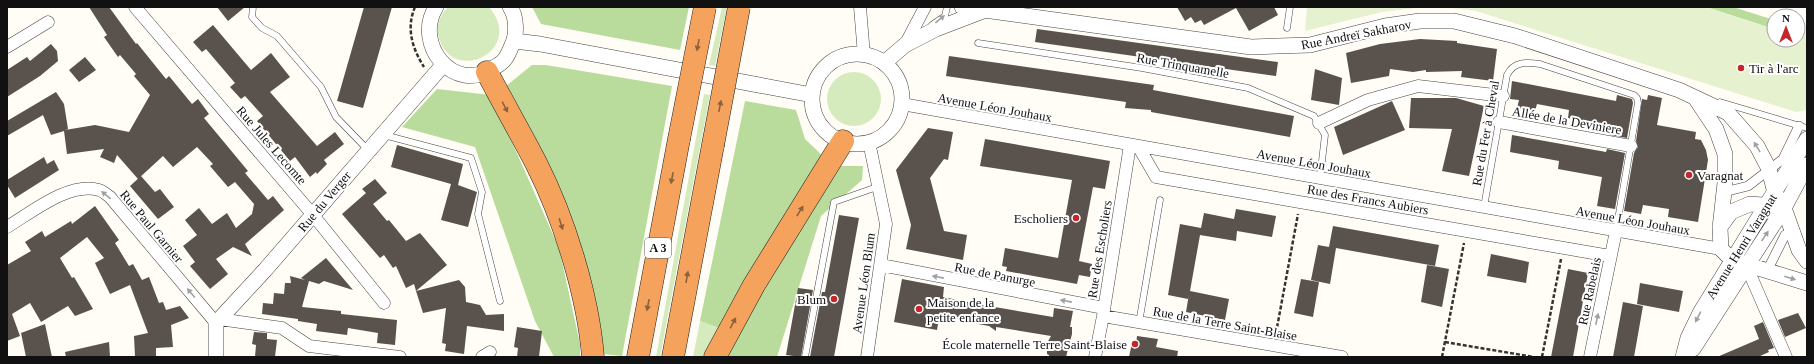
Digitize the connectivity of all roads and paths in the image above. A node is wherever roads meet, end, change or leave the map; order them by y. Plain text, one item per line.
1 (135, 7) edge
2 (253, 7) edge
3 (436, 7) edge
4 (510, 7) edge
5 (705, 7) edge
6 (739, 7) edge
7 (860, 7) edge
8 (925, 7) edge
9 (947, 7) edge
10 (962, 7) edge
11 (1290, 7) edge
12 (983, 11) junction
13 (48, 22) dead end
14 (1287, 28) dead end
15 (514, 42) junction
16 (978, 43) dead end
17 (905, 45) junction
18 (7, 47) edge
19 (864, 55) junction
20 (884, 63) junction
21 (443, 65) junction
22 (487, 72) junction
23 (1679, 90) junction
24 (812, 95) junction
25 (1503, 96) junction
26 (1695, 98) junction
27 (902, 104) junction
28 (1499, 122) junction
29 (1319, 123) junction
30 (1803, 127) edge
31 (382, 135) junction
32 (1807, 139) edge
33 (843, 141) junction
34 (869, 142) junction
35 (1134, 146) junction
36 (1631, 146) junction
37 (368, 150) junction
38 (1796, 166) edge
39 (1769, 169) junction
40 (1320, 178) junction
41 (877, 187) junction
42 (1724, 192) junction
43 (1771, 198) junction
44 (1160, 200) dead end
45 (1301, 202) junction
46 (1484, 207) junction
47 (1784, 208) junction
48 (313, 215) junction
49 (7, 227) edge
50 (1720, 228) junction
51 (1466, 230) junction
52 (1616, 231) junction
53 (1794, 232) junction
54 (1563, 247) junction
55 (1610, 256) junction
56 (1733, 258) junction
57 (1807, 261) edge
58 (881, 265) junction
59 (1768, 271) junction
60 (1807, 283) edge
61 (500, 301) dead end
62 (384, 303) dead end
63 (1104, 312) junction
64 (218, 321) junction
65 (1139, 323) junction
66 (1445, 342) junction
67 (1274, 345) junction
68 (216, 357) edge
69 (400, 357) edge
70 (592, 357) edge
71 (638, 357) edge
72 (673, 357) edge
73 (715, 357) edge
74 (805, 357) edge
75 (866, 357) edge
76 (1095, 357) edge
77 (1342, 357) edge
78 (1442, 357) edge
79 (1534, 357) edge
80 (1542, 357) edge
81 (1590, 357) edge
82 (1683, 357) edge
83 (1689, 357) edge
84 (1786, 357) edge

1 - 48 street, Rue Jules Lecomte
2 - 37 lane
3 - 21 street
4 - 15 street
5 -> 71 highway, A 3, bridge
72 -> 6 highway, bridge
7 - 19 street
8 - 17 street
17 -> 9 lane
10 - 12 street, Rue Andreï Sakharov
11 - 14 lane
12 - 17 street, Rue Andreï Sakharov
12 - 23 street, Rue Andreï Sakharov
13 - 18 street
15 - 22 street
15 - 24 street
16 - 29 lane, Rue Trinquamelle
17 - 20 street, Rue Andreï Sakharov
19 - 20 street
19 - 24 street
20 - 27 street
21 - 22 street
21 - 31 street, Rue du Verger
22 -> 70 highway
23 - 26 street, Rue Andreï Sakharov
23 - 30 lane
24 - 33 street
25 - 28 lane, Rue du Fer à Cheval
25 - 29 street
25 - 36 lane, Rue du Fer à Cheval
39 -> 26 street, Rue Andreï Sakharov
26 - 42 street, Rue Andreï Sakharov
27 - 34 street
27 - 35 street, Avenue Léon Jouhaux
28 - 36 street, Allée de la Deviniere
28 - 46 lane, Rue du Fer à Cheval
29 - 40 lane
30 - 38 street
31 - 37 street, Rue du Verger
31 - 61 lane
32 - 38 street, Avenue Henri Varagnat
33 - 34 street
73 -> 33 highway
34 - 41 street, Avenue Léon Blum
35 - 40 street, Avenue Léon Jouhaux
35 - 45 street, Rue des Francs Aubiers
35 - 63 street, Rue des Escholiers
36 - 52 lane, Rue du Fer à Cheval
37 - 48 street, Rue du Verger
38 - 39 street
38 - 43 street, Avenue Henri Varagnat
38 - 47 street, Avenue Henri Varagnat
39 - 42 street
39 - 43 street, Rue Andreï Sakharov
40 - 46 street, Avenue Léon Jouhaux
41 - 58 street, Avenue Léon Blum
41 - 74 lane
42 - 50 street, Rue Andreï Sakharov
43 - 47 street
43 - 50 street
43 - 56 street, Avenue Henri Varagnat
44 - 65 lane
45 - 51 street, Rue des Francs Aubiers
45 - 67 path
46 - 52 street, Avenue Léon Jouhaux
47 - 53 street
56 -> 47 street, Avenue Henri Varagnat
48 - 62 street, Rue Jules Lecomte
48 - 64 street, Rue du Verger
64 -> 49 street, Rue Paul Garnier
50 - 56 street, Rue Andreï Sakharov
51 - 54 street, Rue des Francs Aubiers
51 - 66 path
52 - 55 street, Rue Rabelais
52 - 56 street, Avenue Léon Jouhaux
53 - 57 street
53 - 59 street
54 - 55 street, Rue des Francs Aubiers
54 - 80 path
81 -> 55 street, Rue Rabelais
56 - 59 street
56 -> 82 street, Avenue Henri Varagnat
56 - 83 street, Avenue Henri Varagnat
56 - 84 street
63 -> 58 street, Rue de Panurge
58 - 75 street, Avenue Léon Blum
59 -> 60 street
63 - 65 street, Rue de la Terre Saint-Blaise
63 - 76 street, Rue des Escholiers
64 - 68 street
64 - 69 street
65 - 67 street, Rue de la Terre Saint-Blaise
66 - 78 path
66 - 79 path
67 - 77 street, Rue de la Terre Saint-Blaise

